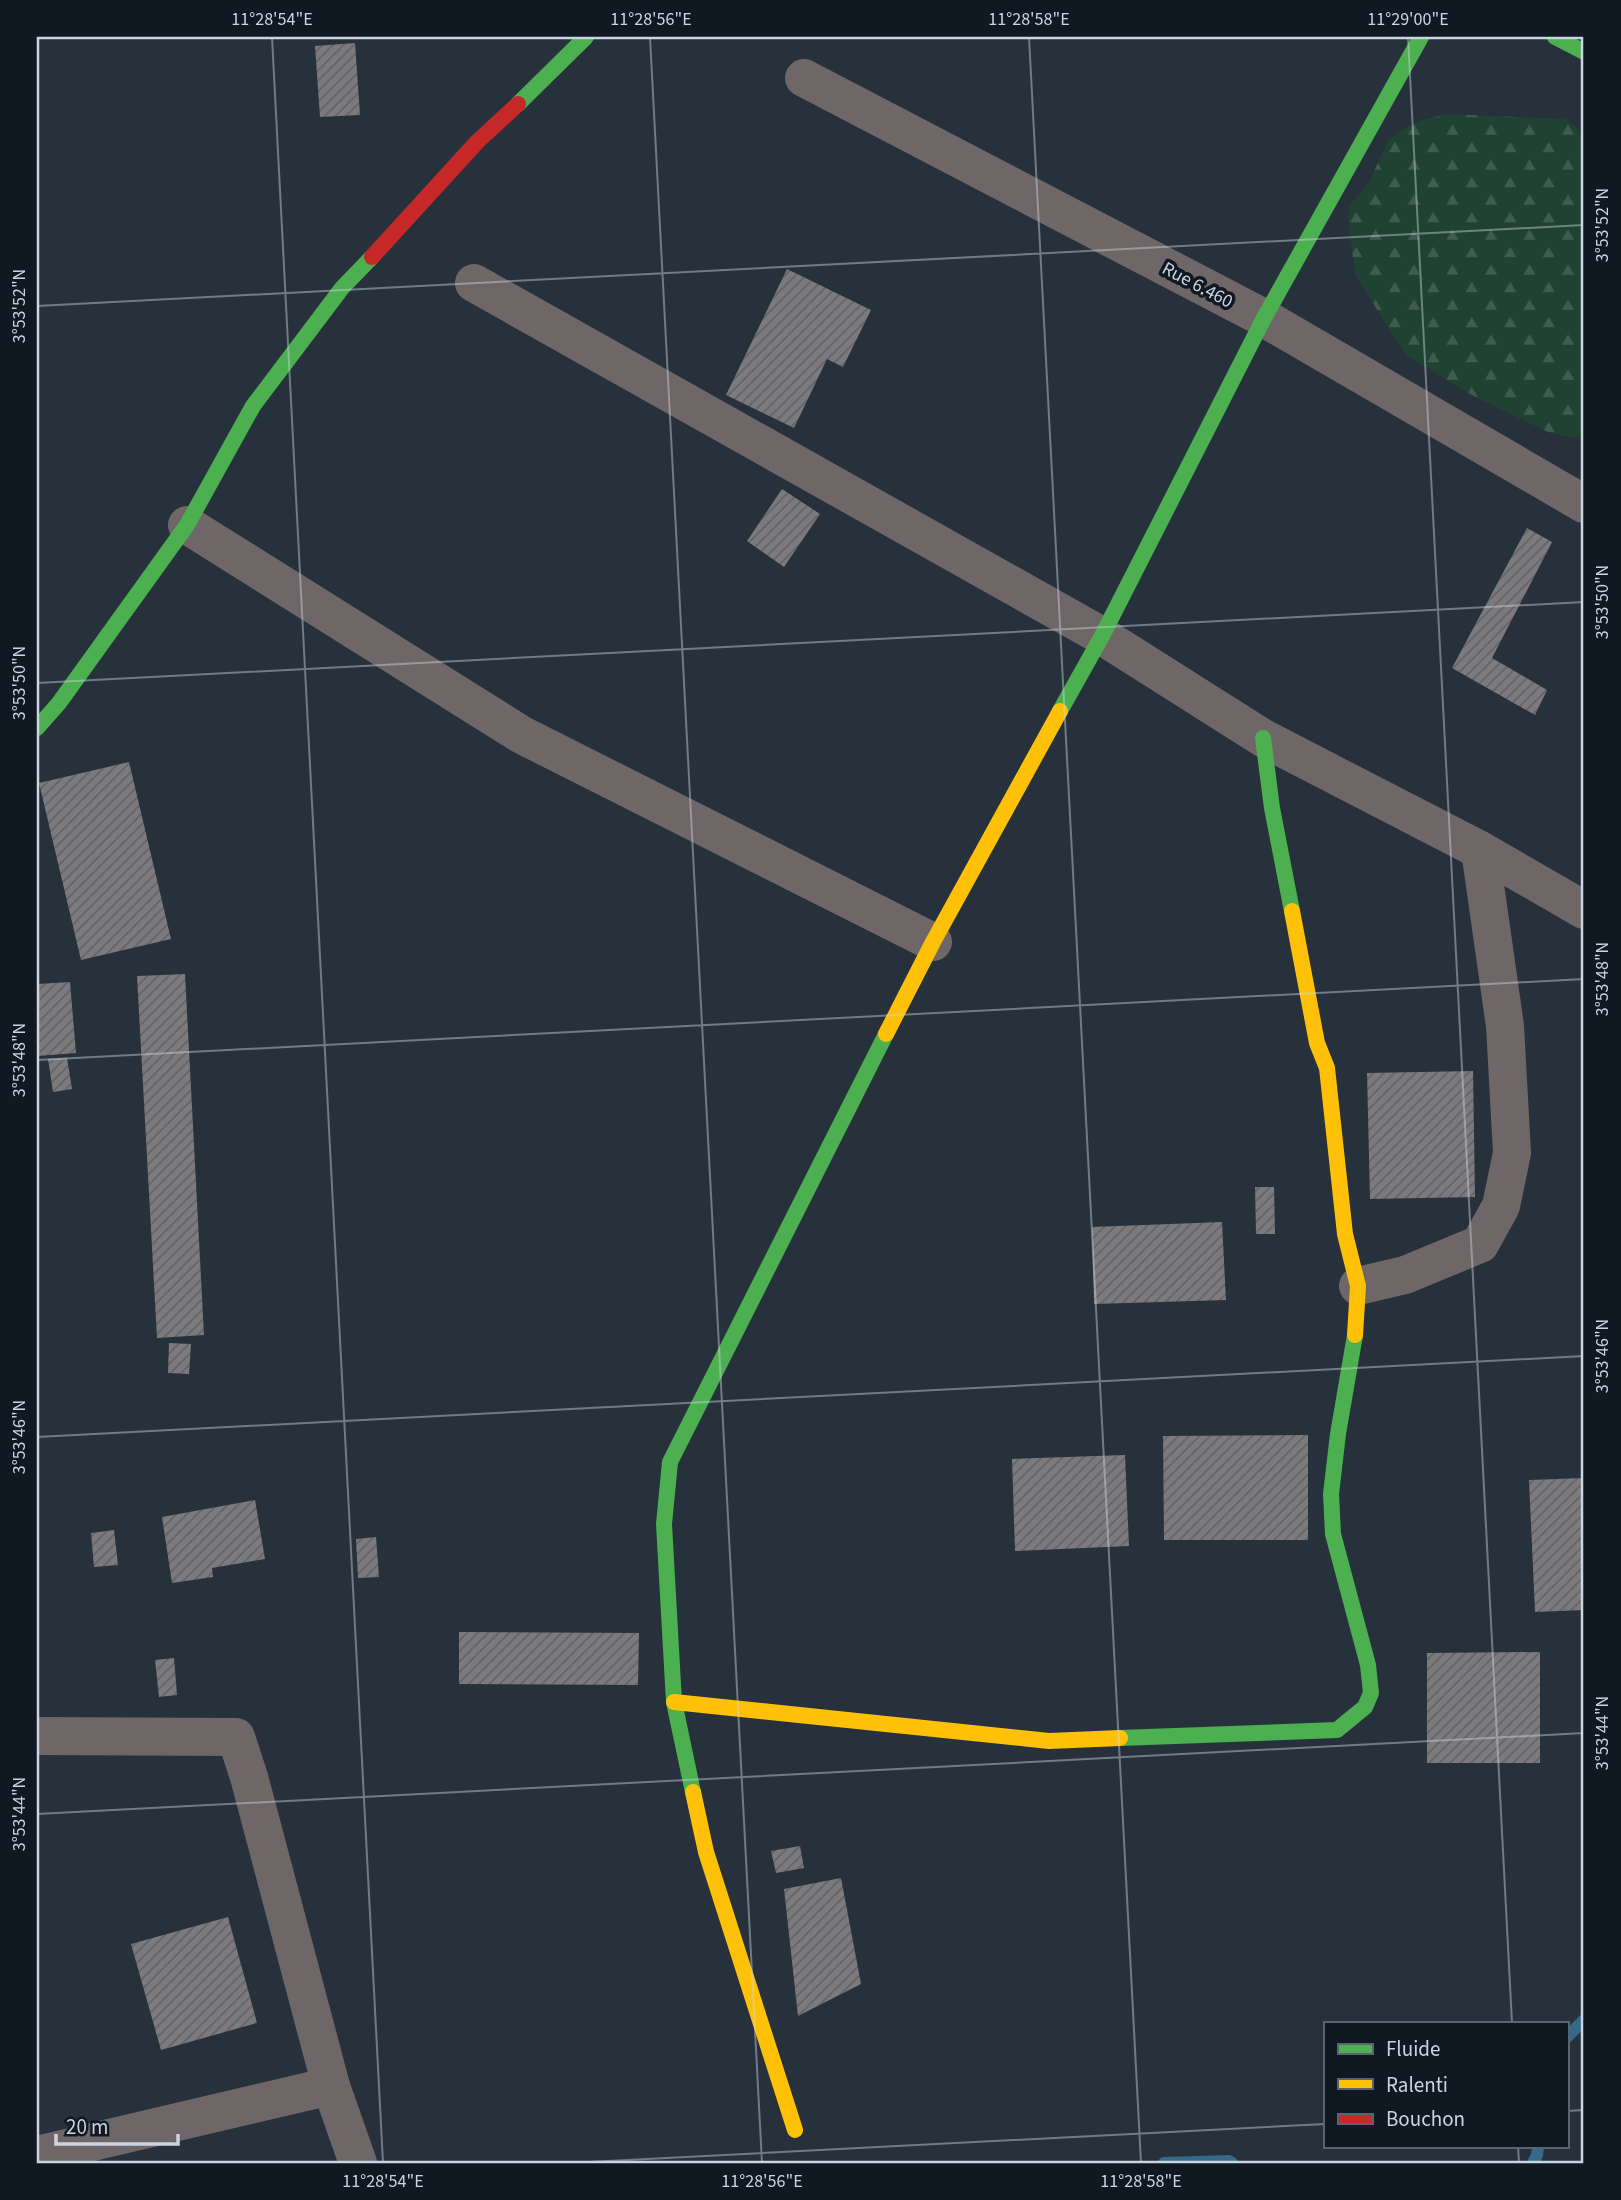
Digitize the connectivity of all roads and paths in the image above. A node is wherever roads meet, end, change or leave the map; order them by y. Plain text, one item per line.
1 (586, 37) edge
2 (1421, 37) edge
3 (1555, 37) edge
4 (1584, 52) edge
5 (804, 78) dead end
6 (474, 283) dead end
7 (1264, 318) junction
8 (1584, 504) edge
9 (187, 525) junction
10 (1102, 636) junction
11 (37, 728) edge
12 (1263, 738) junction
13 (1480, 850) junction
14 (1584, 910) edge
15 (933, 942) junction
16 (1358, 1286) junction
17 (674, 1702) junction
18 (37, 1736) edge
19 (331, 2086) junction
20 (796, 2130) dead end
21 (37, 2155) edge
22 (358, 2163) edge

1 - 9 street
2 - 7 street
3 - 4 street
5 - 7 street, Rue 6.460
6 - 10 street
7 - 8 street, Rue 6.460
7 - 10 street
9 - 11 street
9 - 15 street
10 - 12 street
10 - 15 street
12 - 13 street
12 - 16 street
13 - 14 street
13 - 16 street
15 - 17 street
16 - 17 street
17 - 20 street
18 - 19 street
19 - 21 street
19 - 22 street

